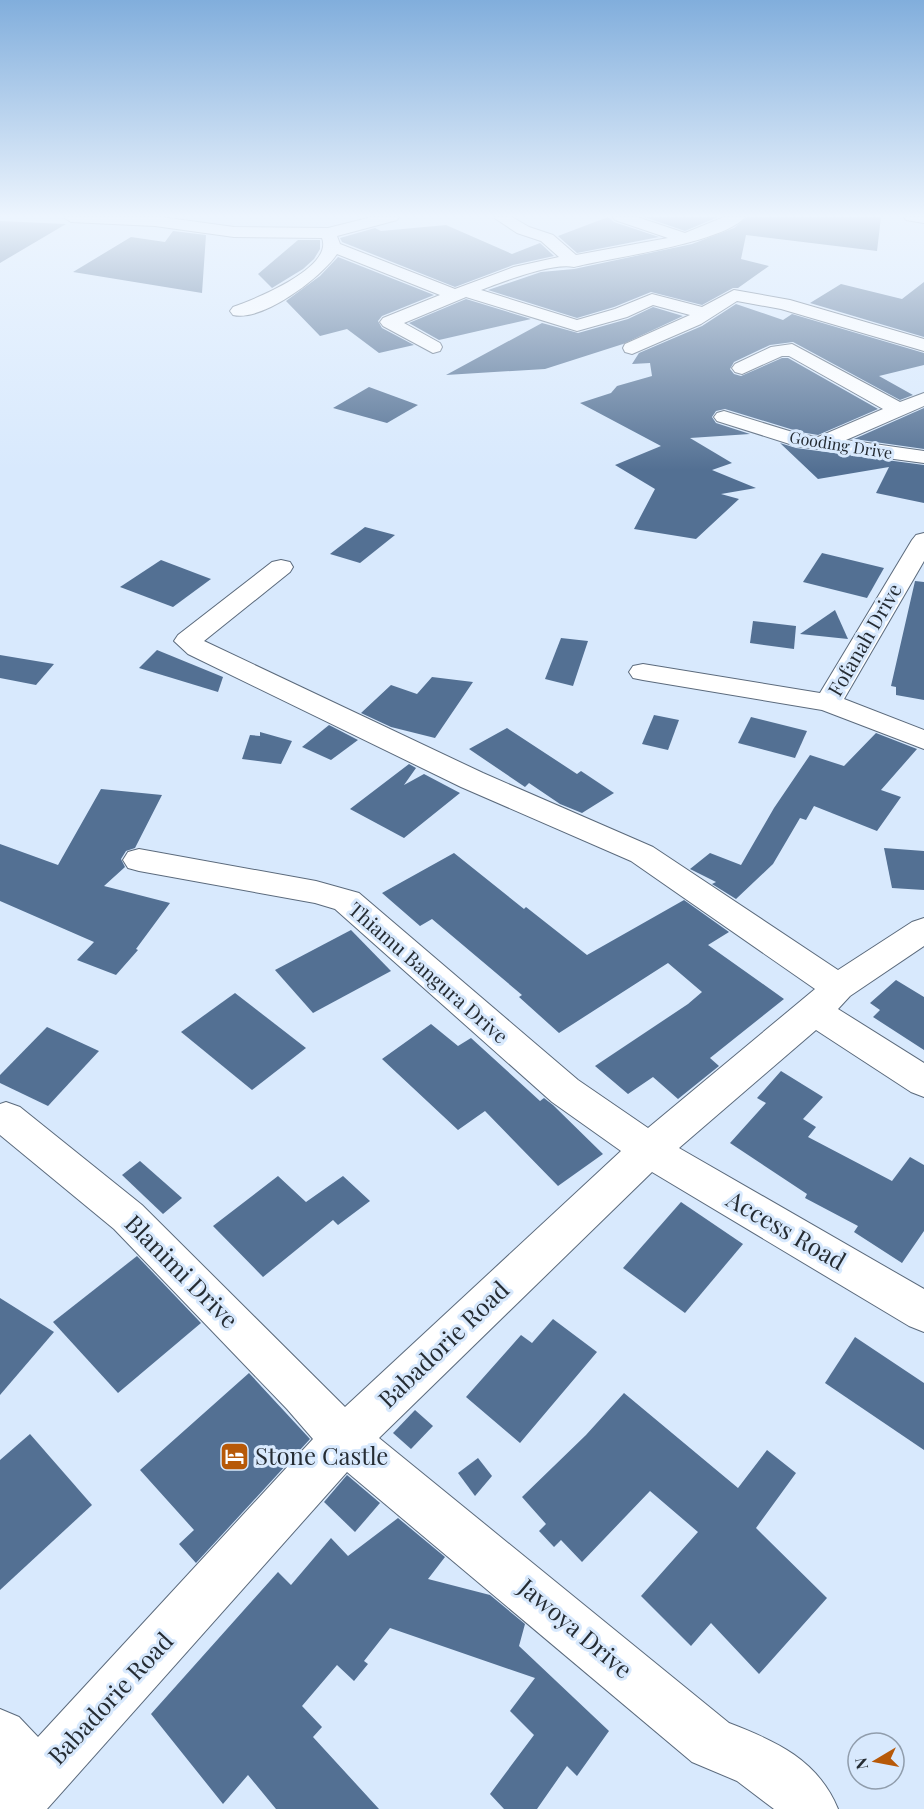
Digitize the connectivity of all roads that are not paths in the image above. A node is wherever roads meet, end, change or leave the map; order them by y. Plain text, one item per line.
1 (266, 301) edge
2 (440, 301) edge
3 (491, 301) edge
4 (647, 301) edge
5 (661, 301) edge
6 (723, 301) edge
7 (771, 301) edge
8 (239, 311) dead end
9 (706, 314) junction
10 (924, 345) edge
11 (433, 347) dead end
12 (632, 348) dead end
13 (742, 368) dead end
14 (923, 399) edge
15 (897, 410) junction
16 (724, 417) dead end
17 (821, 443) junction
18 (924, 457) edge
19 (924, 540) edge
20 (281, 567) dead end
21 (643, 672) dead end
22 (828, 703) junction
23 (924, 740) edge
24 (139, 860) dead end
25 (924, 930) edge
26 (826, 999) junction
27 (924, 1082) edge
28 (6, 1118) dead end
29 (649, 1150) junction
30 (924, 1312) edge
31 (344, 1440) junction
32 (0, 1736) edge
33 (29, 1796) edge
34 (810, 1809) edge

1 - 8 street
2 - 11 street
3 - 4 street
5 - 9 street
6 - 9 street
7 - 10 street
9 - 12 street
13 - 15 street
14 - 15 street
15 - 17 street
16 - 17 street, Gooding Drive
17 - 18 street, Gooding Drive
19 - 22 street, Fofanah Drive
20 - 26 street
21 - 22 street, Fofanah Drive
22 - 23 street
24 - 29 street, Thiamu Bangura Drive
25 - 26 street, Babadorie Road
26 - 27 street
26 - 29 street, Babadorie Road
28 - 31 street, Blanimi Drive
29 - 30 street, Access Road
29 - 31 street, Babadorie Road
31 - 33 street, Babadorie Road
31 - 34 street, Jawoya Drive
32 - 33 street

